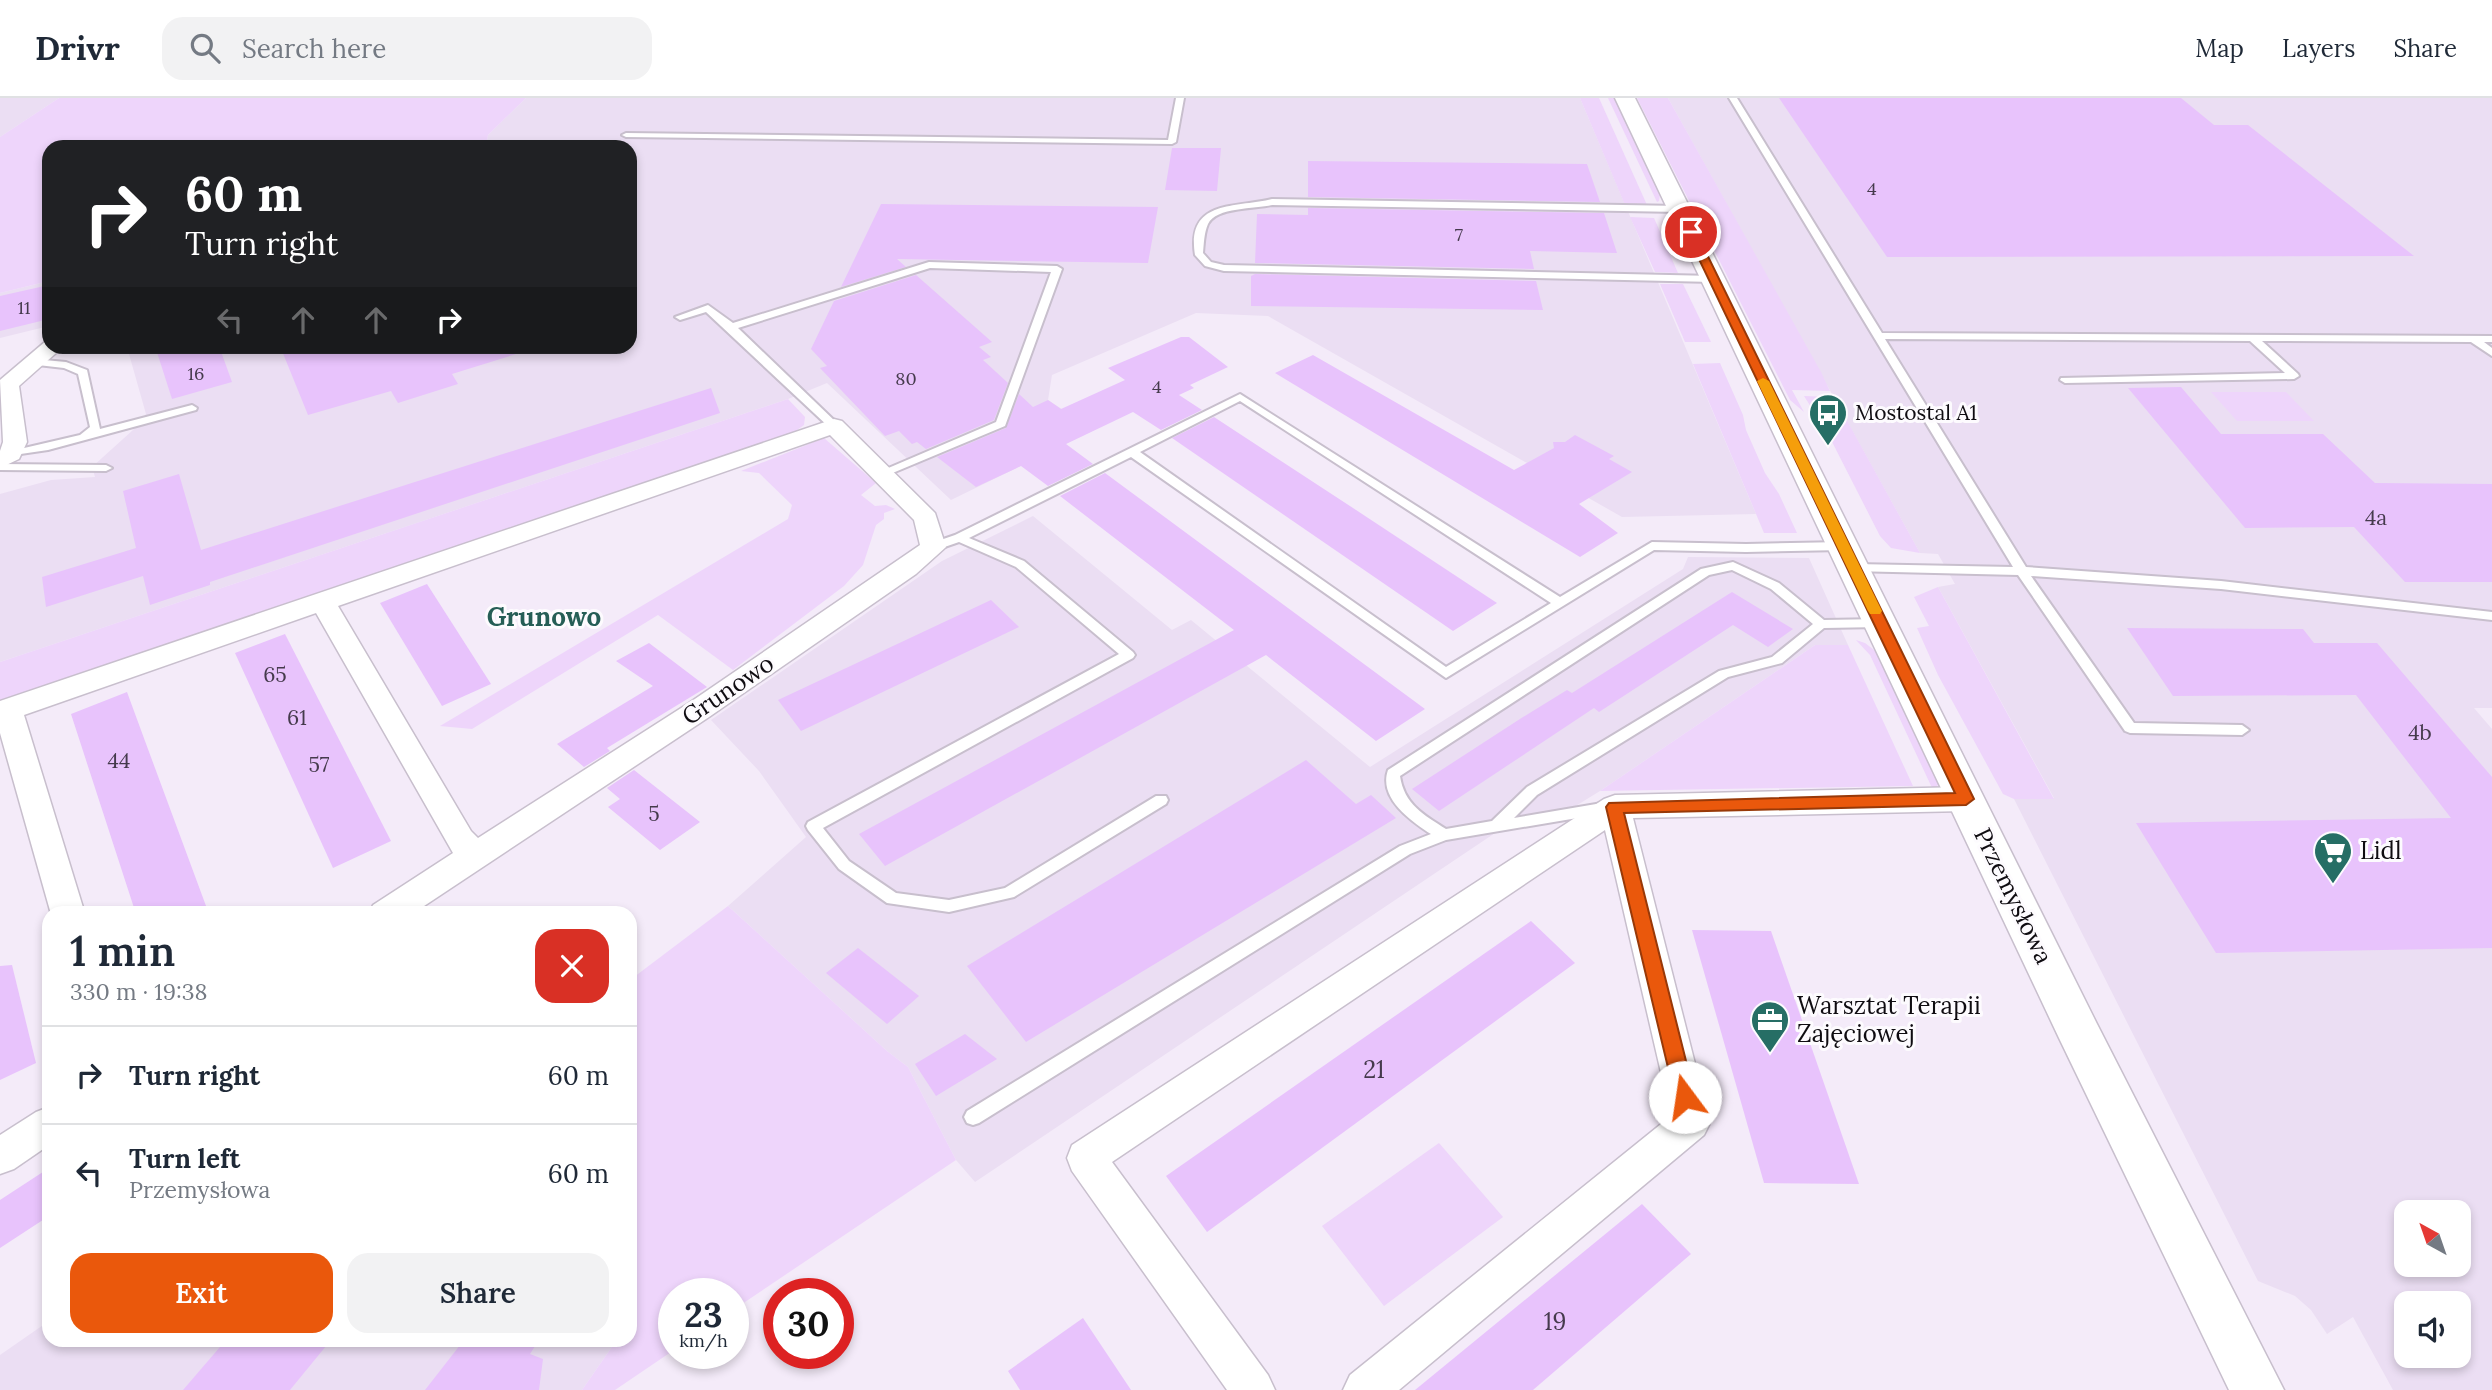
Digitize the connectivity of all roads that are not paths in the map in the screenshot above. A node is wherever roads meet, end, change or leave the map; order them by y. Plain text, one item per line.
1 (1180, 98) edge
2 (1625, 98) edge
3 (1734, 98) edge
4 (626, 135) dead end
5 (1680, 209) junction
6 (1714, 279) junction
7 (680, 317) dead end
8 (731, 327) junction
9 (1879, 336) junction
10 (2252, 337) junction
11 (2472, 338) junction
12 (2492, 339) edge
13 (2492, 353) edge
14 (44, 354) edge
15 (33, 362) junction
16 (2064, 380) dead end
17 (192, 408) dead end
18 (834, 426) junction
19 (81, 439) junction
20 (1132, 452) junction
21 (4, 460) edge
22 (106, 468) dead end
23 (883, 474) junction
24 (946, 542) junction
25 (1850, 557) junction
26 (2022, 571) junction
27 (323, 603) junction
28 (1560, 603) junction
29 (2492, 617) edge
30 (1881, 623) junction
31 (1821, 624) junction
32 (4, 711) edge
33 (2242, 730) dead end
34 (1966, 799) junction
35 (1161, 800) dead end
36 (1615, 807) junction
37 (1496, 827) junction
38 (1444, 835) junction
39 (476, 856) junction
40 (65, 906) edge
41 (398, 906) edge
42 (973, 1116) dead end
43 (42, 1129) edge
44 (0, 1156) edge
45 (1253, 1390) edge
46 (1365, 1390) edge
47 (2257, 1390) edge

1 - 4 lane
2 - 5 street, Przemysłowa
3 - 9 lane
5 - 6 street, Przemysłowa
5 - 6 lane
6 - 25 street, Przemysłowa
7 - 8 lane
8 - 18 lane
8 - 23 lane
9 - 10 lane
9 - 26 lane
10 - 11 lane
10 - 16 lane
11 - 12 lane
11 - 13 lane
14 - 15 street
15 - 19 lane
15 - 21 street
17 - 19 lane
18 - 23 street
18 - 27 street
19 - 21 lane
20 - 24 lane
20 - 28 lane
20 - 28 lane
21 - 22 lane
23 - 24 street
24 - 35 lane
24 - 39 street, Grunowo
25 - 26 lane
25 - 28 lane
25 - 30 street, Przemysłowa
26 - 29 lane
26 - 33 lane
27 - 32 street
27 - 39 street
30 - 31 lane
30 - 34 street, Przemysłowa
31 - 37 lane
31 - 38 lane
32 - 40 street
34 - 36 street
34 - 47 street, Przemysłowa
36 - 37 lane
36 - 45 street
36 - 46 street
37 - 38 lane
38 - 42 lane
39 - 41 street, Grunowo
43 - 44 street

